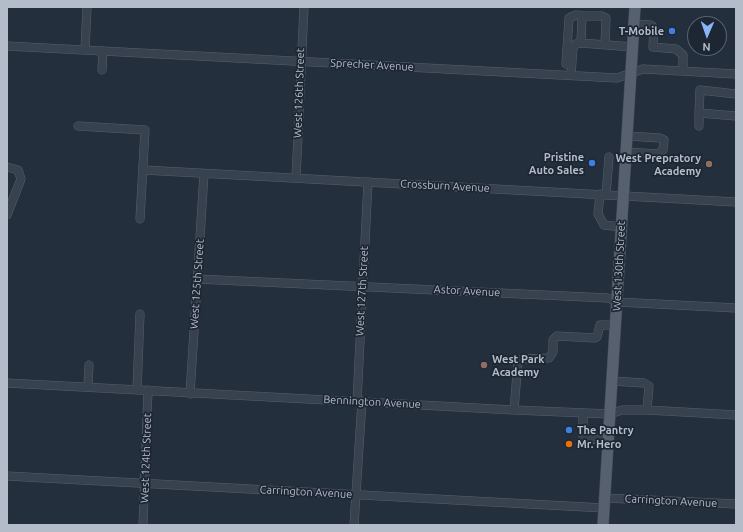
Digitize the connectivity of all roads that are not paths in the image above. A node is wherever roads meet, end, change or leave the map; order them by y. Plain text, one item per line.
1 (87, 7) edge
2 (304, 7) edge
3 (635, 7) edge
4 (582, 16) junction
5 (634, 24) junction
6 (581, 42) junction
7 (605, 45) junction
8 (7, 46) edge
9 (632, 47) junction
10 (85, 50) junction
11 (102, 51) junction
12 (300, 61) junction
13 (102, 70) dead end
14 (682, 71) junction
15 (631, 72) junction
16 (736, 74) edge
17 (568, 75) junction
18 (736, 94) edge
19 (699, 113) junction
20 (736, 116) edge
21 (78, 126) dead end
22 (699, 126) dead end
23 (627, 136) junction
24 (626, 152) junction
25 (608, 157) dead end
26 (7, 167) edge
27 (142, 170) junction
28 (204, 174) junction
29 (296, 178) junction
30 (368, 182) junction
31 (603, 195) junction
32 (623, 196) junction
33 (736, 202) edge
34 (7, 215) edge
35 (140, 219) dead end
36 (621, 227) junction
37 (197, 279) junction
38 (362, 286) junction
39 (617, 302) junction
40 (736, 308) edge
41 (140, 314) dead end
42 (616, 325) junction
43 (88, 365) dead end
44 (612, 381) junction
45 (7, 383) edge
46 (88, 387) junction
47 (137, 390) junction
48 (148, 390) junction
49 (190, 394) junction
50 (359, 401) junction
51 (514, 410) junction
52 (647, 410) junction
53 (583, 413) junction
54 (610, 414) junction
55 (736, 415) edge
56 (608, 440) junction
57 (7, 476) edge
58 (145, 483) junction
59 (355, 494) junction
60 (605, 503) junction
61 (736, 504) edge
62 (143, 525) edge
63 (354, 525) edge
64 (603, 525) edge

1 - 10 street
2 - 12 street, West 126th Street
3 - 5 main road, West 130th Street
4 - 6 street
4 - 7 street
4 - 17 street
5 - 9 main road, West 130th Street
5 - 14 street
6 - 7 street
6 - 17 street
7 - 9 street
8 - 10 street, Sprecher Avenue
9 - 15 main road, West 130th Street
10 - 11 street, Sprecher Avenue
11 - 12 street, Sprecher Avenue
11 - 13 street
12 - 17 street, Sprecher Avenue
12 - 29 street, West 126th Street
14 - 15 street, Sprecher Avenue
14 - 16 street, Sprecher Avenue
15 - 17 street, Sprecher Avenue
15 - 23 main road, West 130th Street
18 - 19 street
19 - 20 street
19 - 22 street
21 - 27 street
23 - 24 main road, West 130th Street
23 - 24 street
24 - 32 main road, West 130th Street
25 - 31 street
26 - 34 street
27 - 28 street, Crossburn Avenue
27 - 35 street
28 - 29 street, Crossburn Avenue
28 - 37 street, West 125th Street
29 - 30 street, Crossburn Avenue
30 - 31 street, Crossburn Avenue
30 - 38 street, West 127th Street
31 - 32 street, Crossburn Avenue
31 - 36 street
32 - 33 street, Crossburn Avenue
32 - 36 main road, West 130th Street
36 - 39 main road, West 130th Street
37 - 38 street, Astor Avenue
37 - 49 street, West 125th Street
38 - 39 street, Astor Avenue
38 - 50 street, West 127th Street
39 - 40 street, Astor Avenue
39 - 42 main road, West 130th Street
41 - 47 street
42 - 44 main road, West 130th Street
42 - 51 street
43 - 46 street
44 - 52 street
44 - 54 main road, West 130th Street
45 - 46 street, Bennington Avenue
46 - 47 street, Bennington Avenue
47 - 48 street, Bennington Avenue
48 - 49 street, Bennington Avenue
48 - 58 street, West 124th Street
49 - 50 street, Bennington Avenue
50 - 51 street, Bennington Avenue
50 - 59 street, West 127th Street
51 - 53 street, Bennington Avenue
52 - 54 street, Bennington Avenue
52 - 55 street, Bennington Avenue
53 - 54 street, Bennington Avenue
53 - 56 street
54 - 56 main road, West 130th Street
56 - 60 main road, West 130th Street
57 - 58 street, Carrington Avenue
58 - 59 street, Carrington Avenue
58 - 62 street, West 124th Street
59 - 60 street, Carrington Avenue
59 - 63 street, West 127th Street
60 - 61 street, Carrington Avenue
60 - 64 main road, West 130th Street

